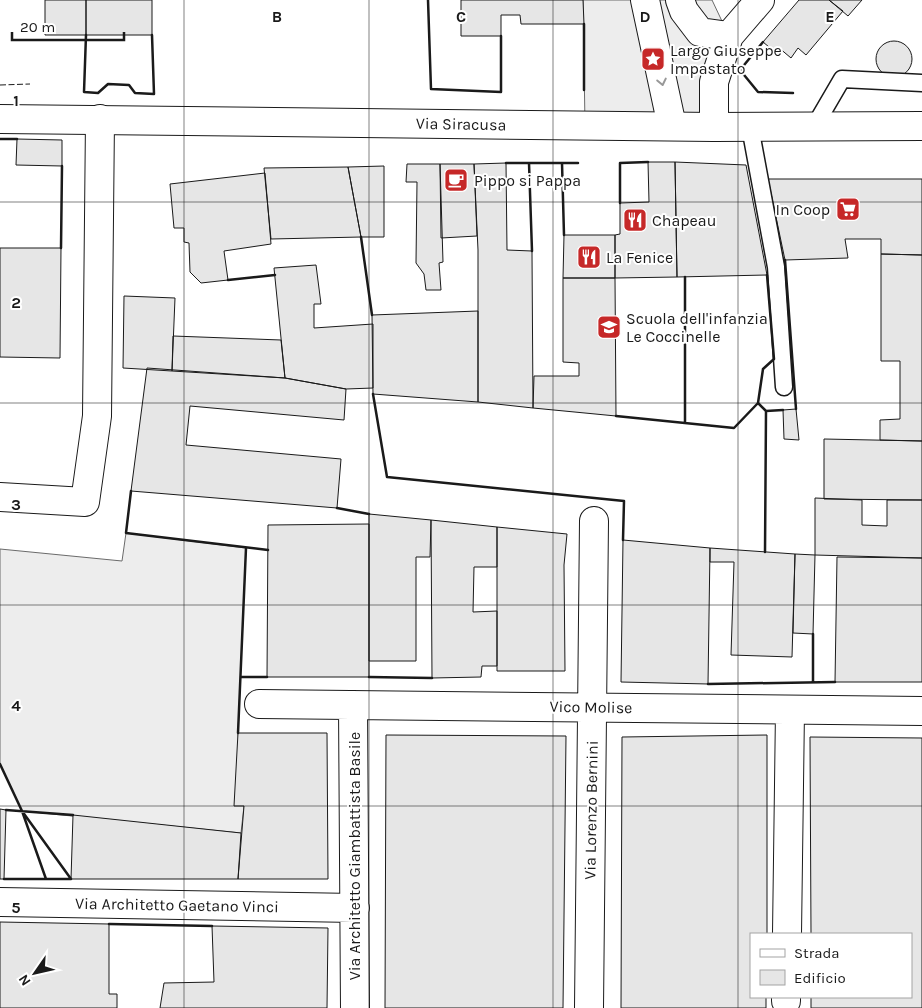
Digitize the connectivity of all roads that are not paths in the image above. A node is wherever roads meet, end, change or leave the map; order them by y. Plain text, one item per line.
1 (645, 0) edge
2 (680, 0) edge
3 (760, 0) edge
4 (729, 36) junction
5 (922, 83) edge
6 (0, 119) edge
7 (100, 119) junction
8 (672, 126) junction
9 (922, 126) edge
10 (714, 127) junction
11 (750, 127) junction
12 (814, 127) junction
13 (784, 387) dead end
14 (0, 497) edge
15 (594, 521) dead end
16 (259, 704) dead end
17 (353, 705) junction
18 (592, 708) junction
19 (790, 710) junction
20 (922, 712) edge
21 (0, 902) edge
22 (355, 908) junction
23 (787, 933) edge
24 (355, 1008) edge
25 (589, 1008) edge

1 -> 8 street
2 - 4 street
3 - 4 street
4 - 10 street
5 - 12 lane
6 - 7 street, Via Siracusa
7 - 8 street, Via Siracusa
7 - 14 street
8 - 10 street, Via Siracusa
9 - 12 street, Via Siracusa
10 - 11 street, Via Siracusa
11 - 12 street, Via Siracusa
11 - 13 lane
15 - 18 street, Via Lorenzo Bernini
16 - 17 street, Vico Molise
17 - 18 street, Vico Molise
17 - 22 street, Via Architetto Giambattista Basile
18 - 19 street, Vico Molise
18 - 25 street, Via Lorenzo Bernini
19 - 20 street, Vico Molise
19 - 23 street
21 - 22 street, Via Architetto Gaetano Vinci
22 - 24 street, Via Architetto Giambattista Basile

